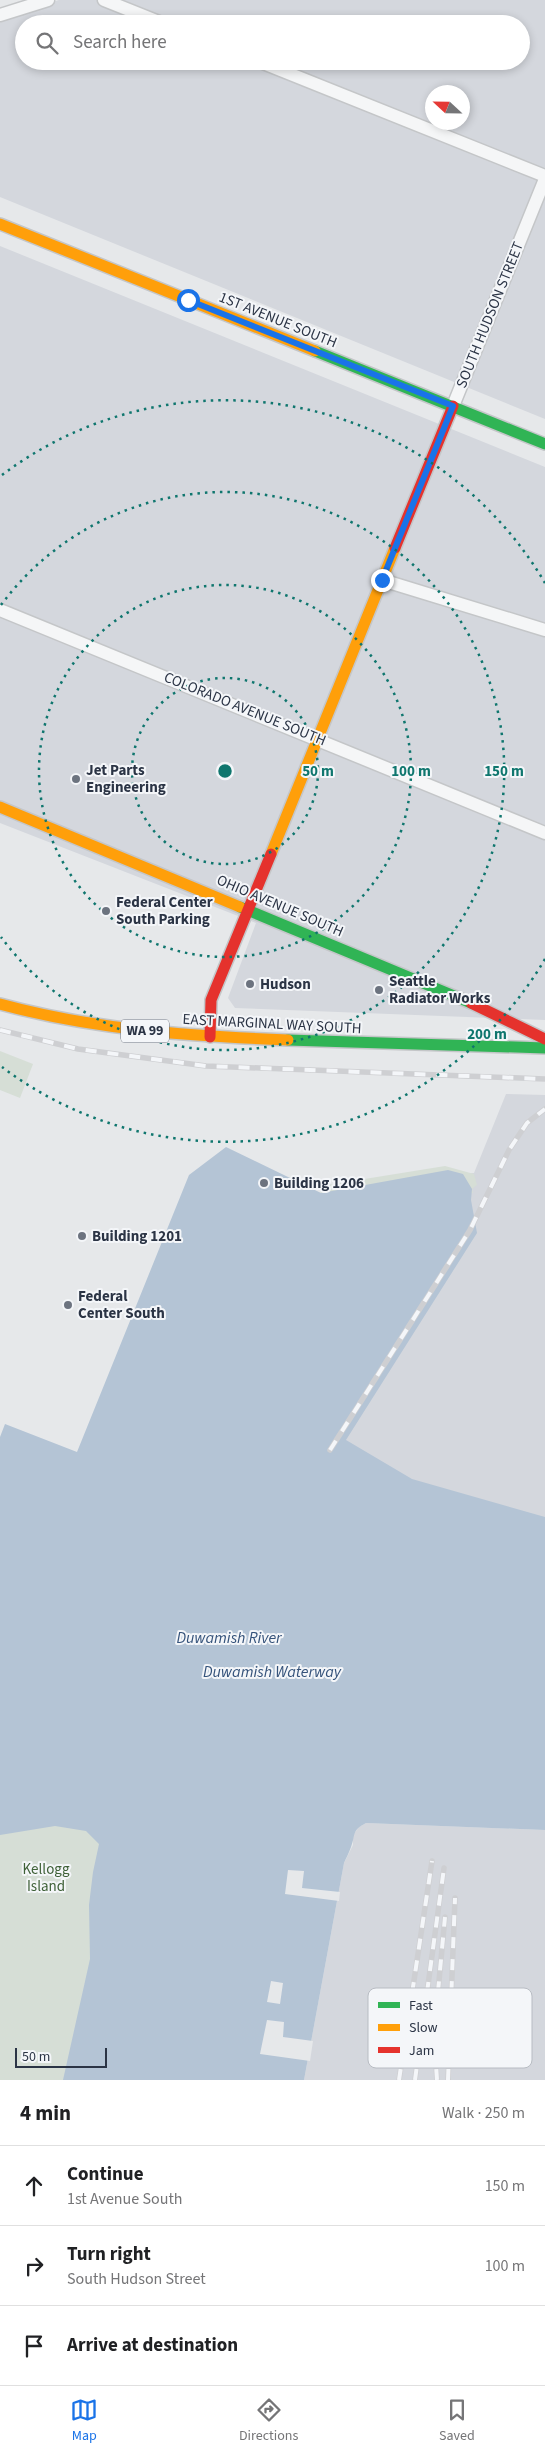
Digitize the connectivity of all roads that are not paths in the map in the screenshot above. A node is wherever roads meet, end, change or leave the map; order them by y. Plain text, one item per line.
1 (48, 0) edge
2 (104, 0) edge
3 (0, 15) edge
4 (142, 15) edge
5 (280, 70) edge
6 (545, 177) edge
7 (0, 224) edge
8 (453, 406) junction
9 (545, 444) edge
10 (382, 580) junction
11 (0, 610) edge
12 (545, 630) edge
13 (317, 739) junction
14 (0, 807) edge
15 (545, 833) edge
16 (248, 909) junction
17 (0, 1004) edge
18 (210, 1038) junction
19 (545, 1039) edge
20 (545, 1048) edge

1 - 3 street
2 - 4 street
5 - 6 street
6 - 8 street, SOUTH HUDSON STREET
7 - 8 main road, 1ST AVENUE SOUTH
8 - 9 main road, 1ST AVENUE SOUTH
8 - 10 main road, SOUTH HUDSON STREET
10 - 12 street
10 - 13 main road, SOUTH HUDSON STREET
11 - 13 street, COLORADO AVENUE SOUTH
13 - 15 street, COLORADO AVENUE SOUTH
13 - 16 main road, SOUTH HUDSON STREET
14 - 16 main road, OHIO AVENUE SOUTH
16 - 18 main road, SOUTH HUDSON STREET
16 - 19 main road, OHIO AVENUE SOUTH
17 - 18 main road, EAST MARGINAL WAY SOUTH / WA 99
18 - 20 main road, EAST MARGINAL WAY SOUTH / WA 99

